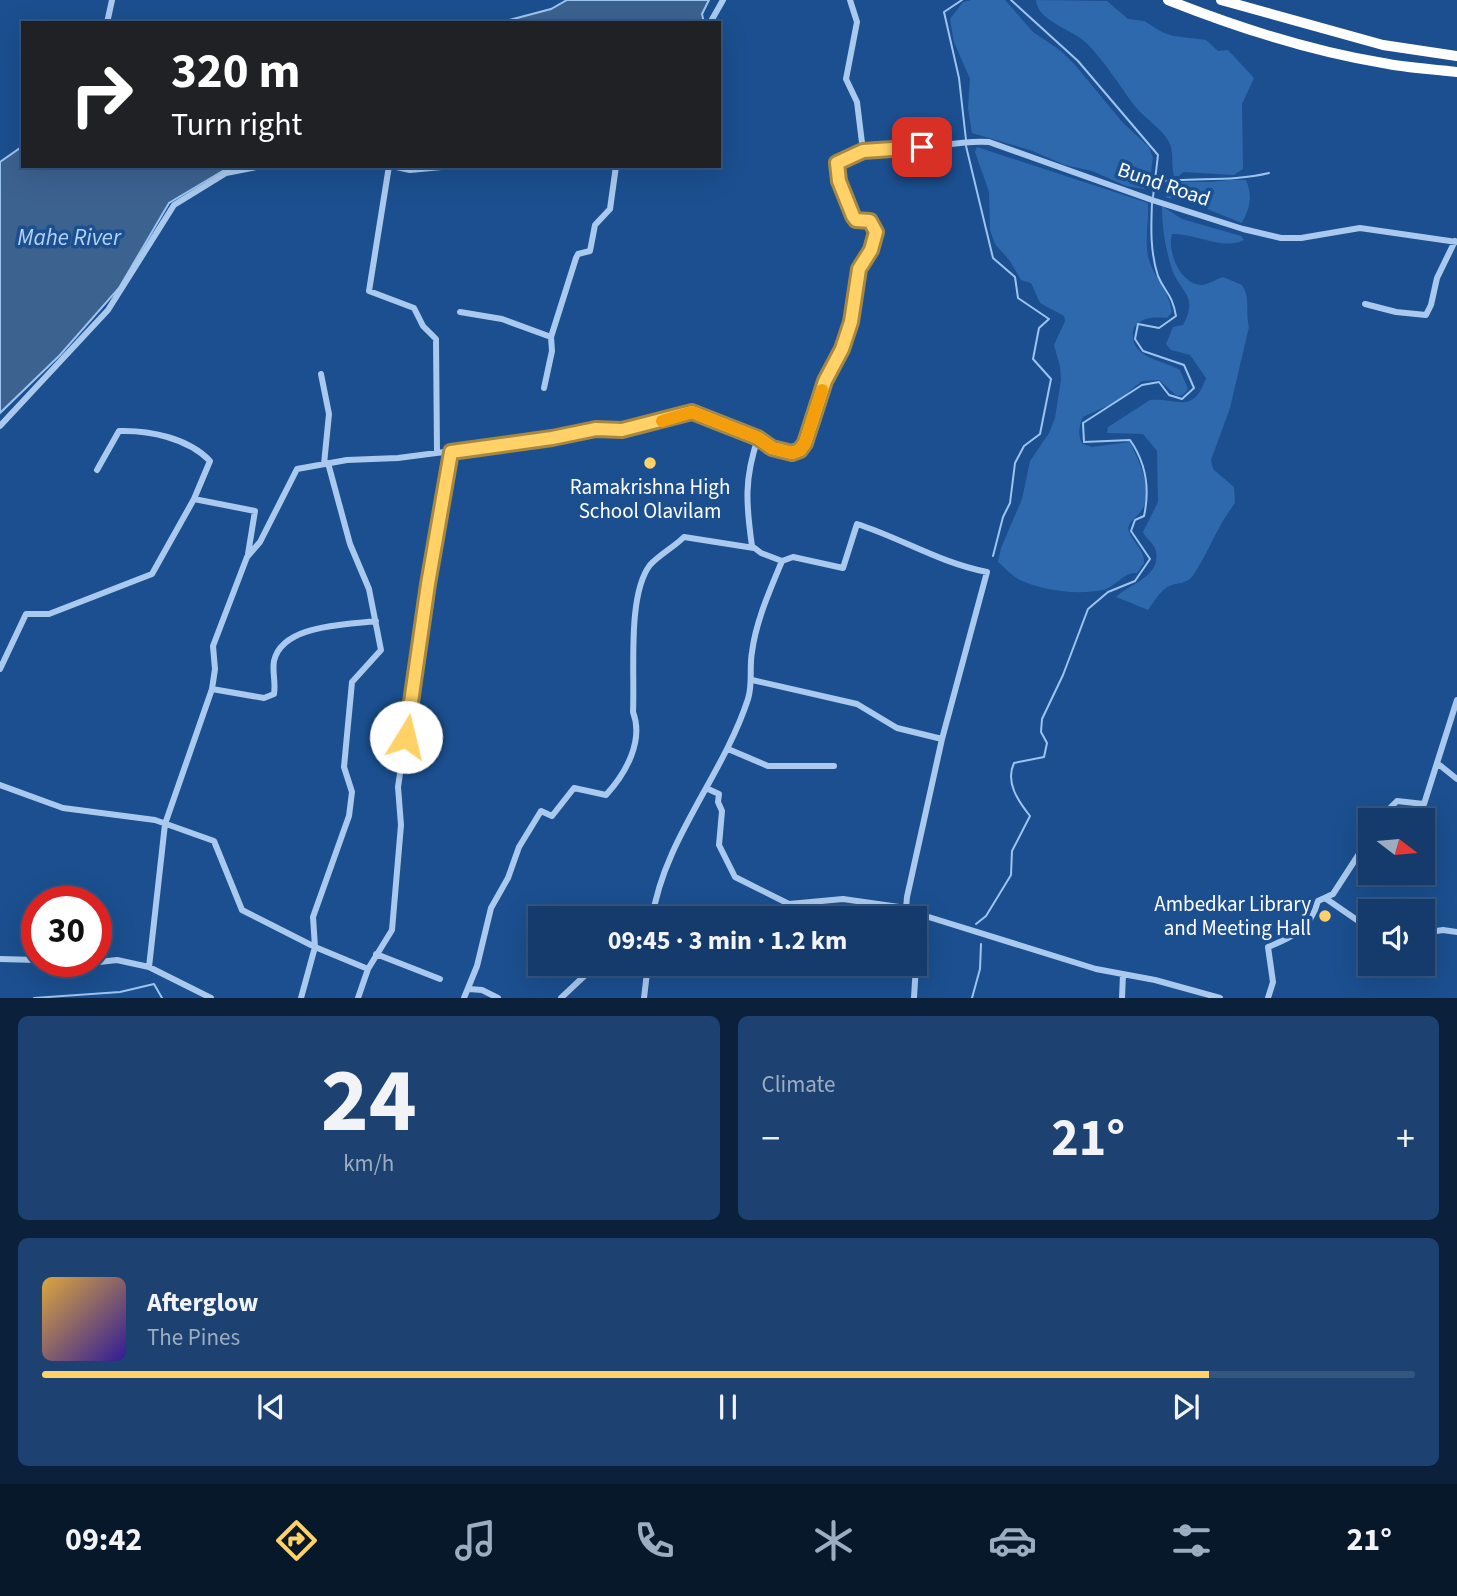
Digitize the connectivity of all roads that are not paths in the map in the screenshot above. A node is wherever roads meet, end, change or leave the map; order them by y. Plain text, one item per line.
1 (112, 0) edge
2 (723, 0) edge
3 (850, 0) edge
4 (1168, 0) edge
5 (1221, 0) edge
6 (107, 21) edge
7 (711, 21) edge
8 (1457, 55) edge
9 (1457, 72) edge
10 (863, 151) junction
11 (252, 168) edge
12 (390, 168) edge
13 (400, 168) edge
14 (431, 168) edge
15 (615, 168) edge
16 (1456, 242) edge
17 (1365, 304) dead end
18 (460, 312) dead end
19 (551, 337) junction
20 (321, 373) dead end
21 (544, 388) dead end
22 (0, 426) edge
23 (758, 438) junction
24 (451, 452) junction
25 (437, 453) junction
26 (326, 464) junction
27 (97, 470) dead end
28 (194, 499) junction
29 (754, 548) junction
30 (247, 557) junction
31 (782, 561) junction
32 (376, 621) junction
33 (0, 670) edge
34 (752, 680) junction
35 (212, 689) junction
36 (1457, 700) edge
37 (942, 739) junction
38 (728, 749) junction
39 (1437, 763) junction
40 (834, 766) dead end
41 (1457, 779) edge
42 (0, 785) edge
43 (708, 789) junction
44 (1390, 808) edge
45 (165, 824) junction
46 (1358, 856) edge
47 (1325, 898) junction
48 (654, 906) edge
49 (892, 906) edge
50 (906, 906) edge
51 (927, 916) edge
52 (1358, 921) edge
53 (1435, 931) edge
54 (1457, 932) edge
55 (315, 947) junction
56 (376, 954) junction
57 (0, 960) edge
58 (21, 960) edge
59 (112, 961) edge
60 (149, 967) junction
61 (368, 969) junction
62 (1122, 974) junction
63 (584, 976) edge
64 (647, 976) edge
65 (915, 976) edge
66 (440, 979) dead end
67 (469, 989) junction
68 (211, 998) edge
69 (301, 998) edge
70 (358, 998) edge
71 (464, 998) edge
72 (498, 998) edge
73 (561, 998) edge
74 (644, 998) edge
75 (914, 998) edge
76 (1122, 998) edge
77 (1220, 998) edge
78 (1268, 998) edge

1 - 6 street
2 - 7 street
3 - 10 street
4 - 9 highway
5 - 8 highway
10 - 16 street, Bund Road
10 - 23 street
11 - 22 street
12 - 25 street
13 - 14 street
15 - 19 street
16 - 17 street
18 - 19 street
19 - 21 street
20 - 26 street
23 - 24 street
23 - 29 street
24 - 25 street
24 - 56 street
25 - 26 street
26 - 30 street
26 - 32 street
27 - 28 street
28 - 30 street
28 - 33 street
29 - 31 street
29 - 67 street
30 - 35 street
31 - 34 street
31 - 37 street
32 - 35 street
32 - 55 street
34 - 37 street
34 - 38 street
35 - 45 street
36 - 39 street
37 - 50 street
38 - 40 street
38 - 43 street
39 - 41 street
39 - 44 street
42 - 45 street
43 - 48 street
43 - 49 street
45 - 55 street
45 - 60 street
46 - 47 street
47 - 52 street
47 - 78 street
51 - 62 street
53 - 54 street
55 - 61 street
55 - 69 street
56 - 61 street
56 - 66 street
57 - 58 street
59 - 60 street
60 - 68 street
61 - 70 street
62 - 76 street
62 - 77 street
63 - 73 street
64 - 74 street
65 - 75 street
67 - 71 street
67 - 72 street

